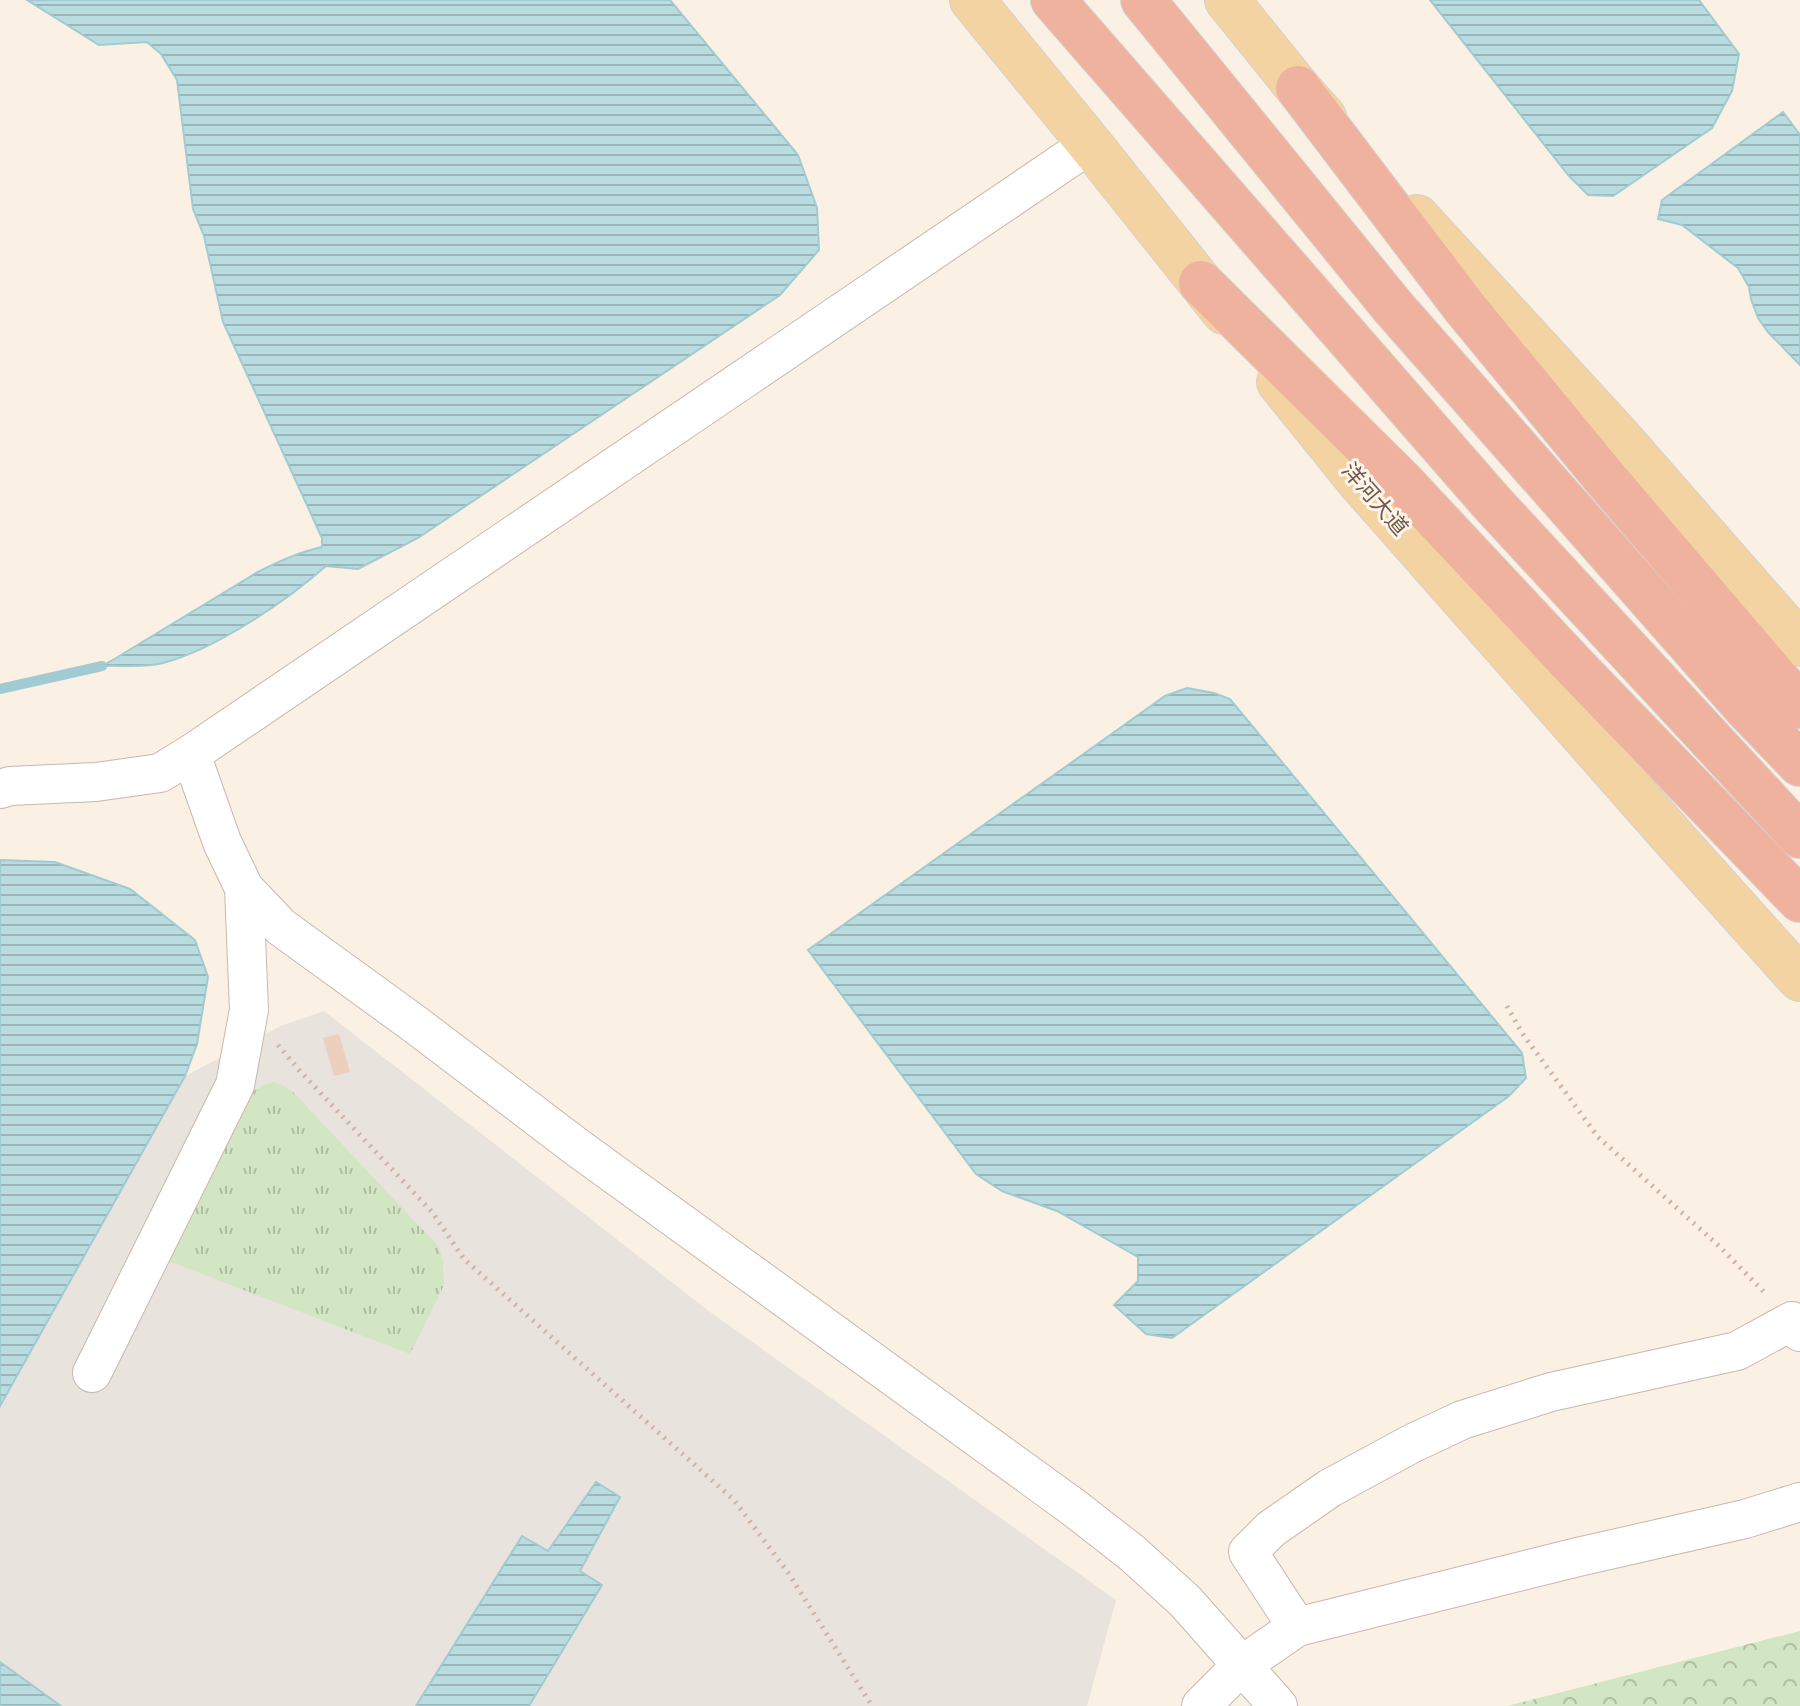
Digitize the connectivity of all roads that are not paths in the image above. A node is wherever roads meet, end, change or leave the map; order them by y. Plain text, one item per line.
1 (972, 0) edge
2 (1053, 0) edge
3 (1143, 0) edge
4 (1227, 0) edge
5 (1298, 88) junction
6 (1090, 144) junction
7 (1201, 283) junction
8 (1800, 644) edge
9 (1800, 706) edge
10 (191, 754) junction
11 (1800, 764) edge
12 (0, 789) edge
13 (1800, 836) edge
14 (244, 888) junction
15 (1800, 900) edge
16 (1800, 979) edge
17 (1796, 1326) edge
18 (92, 1373) dead end
19 (1800, 1502) edge
20 (1297, 1627) junction
21 (1242, 1665) junction
22 (1201, 1706) edge
23 (1278, 1706) edge

1 - 6 main road, 洋河大道
2 - 13 highway
3 - 11 highway
4 - 5 main road
5 - 8 main road
5 - 9 highway
6 - 7 main road, 洋河大道
6 - 10 street
7 - 15 highway
7 - 16 main road, 洋河大道
10 - 12 street
10 - 14 street
14 - 18 street
14 - 21 street
17 - 20 street
19 - 20 street
20 - 21 street
21 - 22 street
21 - 23 street

